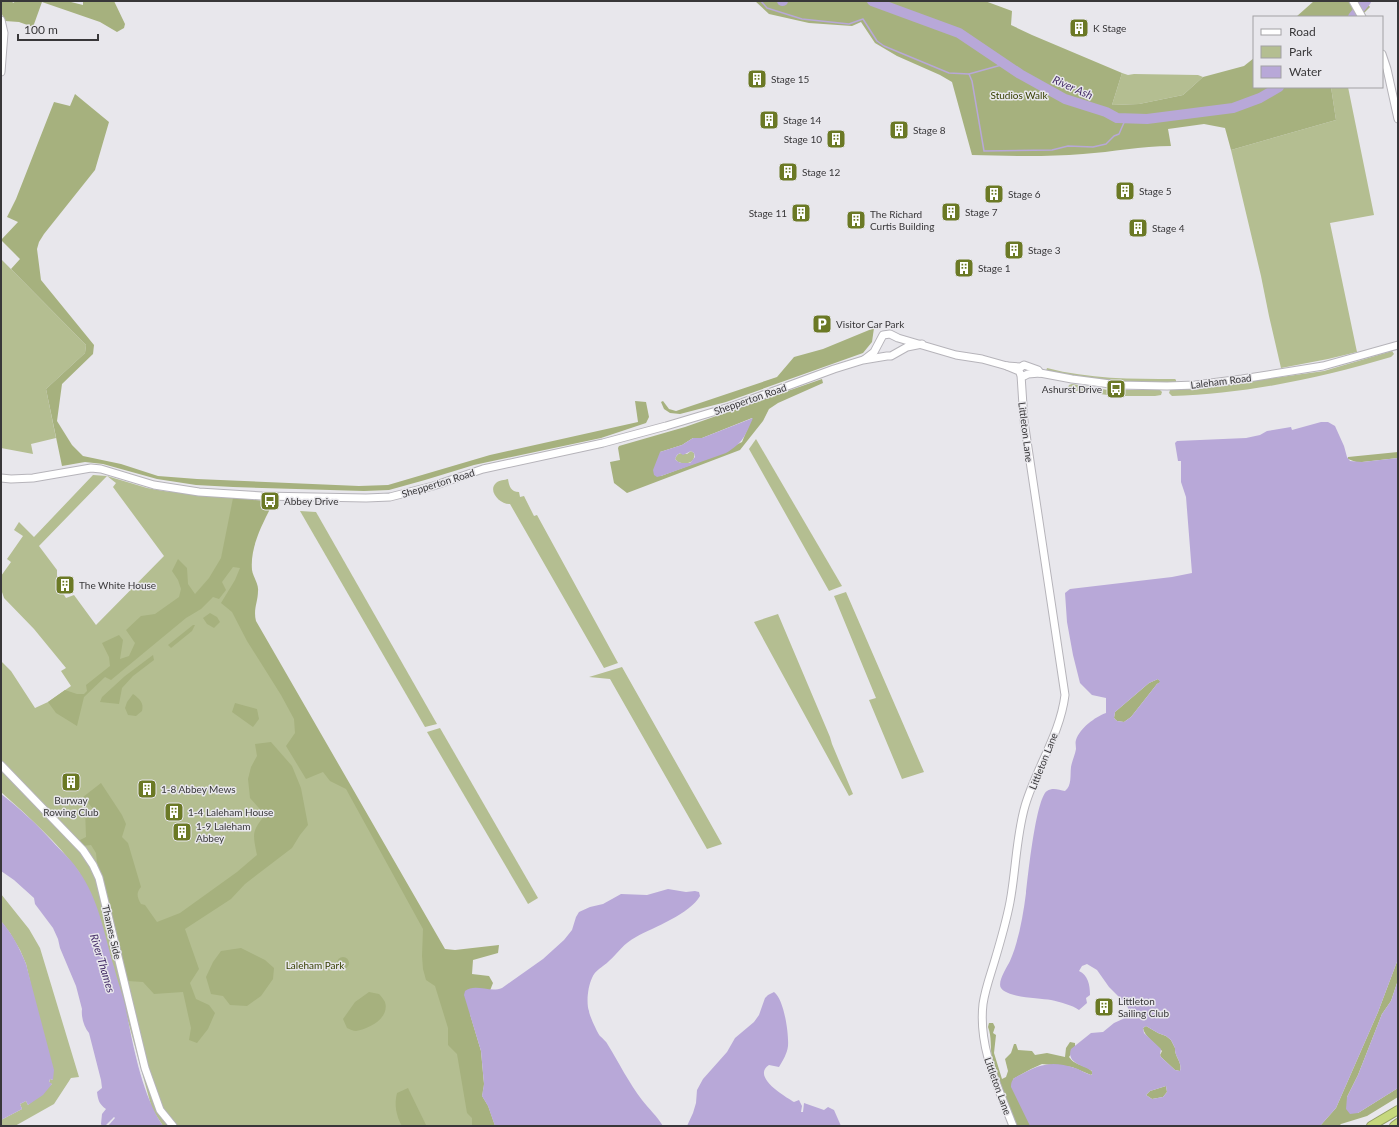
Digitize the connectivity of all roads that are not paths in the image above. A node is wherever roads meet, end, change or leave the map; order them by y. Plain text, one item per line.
1 (1353, 1) edge
2 (1361, 16) edge
3 (1, 20) edge
4 (1383, 57) edge
5 (1, 72) edge
6 (1398, 119) edge
7 (898, 338) junction
8 (879, 344) junction
9 (922, 344) junction
10 (1398, 345) edge
11 (900, 351) junction
12 (887, 356) junction
13 (864, 360) junction
14 (1024, 371) junction
15 (1, 478) edge
16 (1, 765) edge
17 (1398, 1110) edge
18 (1398, 1123) edge
19 (173, 1126) edge
20 (1014, 1126) edge
21 (1371, 1126) edge
22 (1394, 1126) edge

1 - 2 main road
3 - 5 main road
4 - 6 main road
7 - 8 main road, Shepperton Road
7 - 9 main road, Shepperton Road
7 - 11 main road
8 - 12 main road
8 - 13 main road, Shepperton Road
9 - 11 main road, Shepperton Road
9 - 14 main road, Shepperton Road
10 - 14 main road, Laleham Road
11 - 12 main road, Shepperton Road
12 - 13 main road, Shepperton Road
13 - 15 main road, Shepperton Road
14 - 20 main road, Littleton Lane
16 - 19 main road, Thames Side
17 - 21 highway
18 - 22 highway

